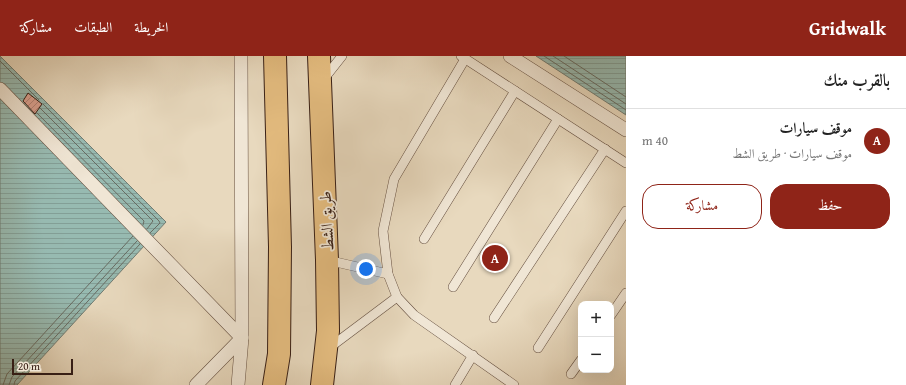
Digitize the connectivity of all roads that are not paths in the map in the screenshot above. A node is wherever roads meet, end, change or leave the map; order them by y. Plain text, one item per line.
1 (241, 56) edge
2 (275, 56) edge
3 (319, 56) edge
4 (342, 56) edge
5 (510, 56) edge
6 (462, 57) edge
7 (320, 84) junction
8 (0, 89) edge
9 (515, 91) junction
10 (558, 119) junction
11 (626, 130) edge
12 (605, 149) junction
13 (626, 163) edge
14 (626, 211) edge
15 (424, 239) dead end
16 (327, 260) junction
17 (388, 274) junction
18 (453, 287) dead end
19 (626, 293) edge
20 (397, 298) junction
21 (614, 311) edge
22 (494, 318) dead end
23 (242, 338) junction
24 (538, 348) dead end
25 (326, 350) junction
26 (473, 355) junction
27 (578, 364) edge
28 (571, 374) dead end
29 (196, 385) edge
30 (238, 385) edge
31 (274, 385) edge
32 (322, 385) edge
33 (454, 385) edge
34 (514, 385) edge

1 - 23 street
2 - 31 highway
3 - 7 highway, طريق الشط
4 - 7 lane
5 - 11 street
6 - 9 lane
6 - 17 lane
7 - 16 highway, طريق الشط
8 - 23 street
9 - 10 lane
9 - 15 lane
10 - 12 lane
10 - 18 lane
12 - 13 lane
12 - 22 lane
14 - 24 lane
16 - 17 lane
16 - 25 highway, طريق الشط
17 - 20 lane
19 - 21 lane
20 - 25 lane
20 - 26 lane
23 - 29 street
23 - 30 street
25 - 32 highway, طريق الشط
26 - 33 lane
26 - 34 lane
27 - 28 lane

